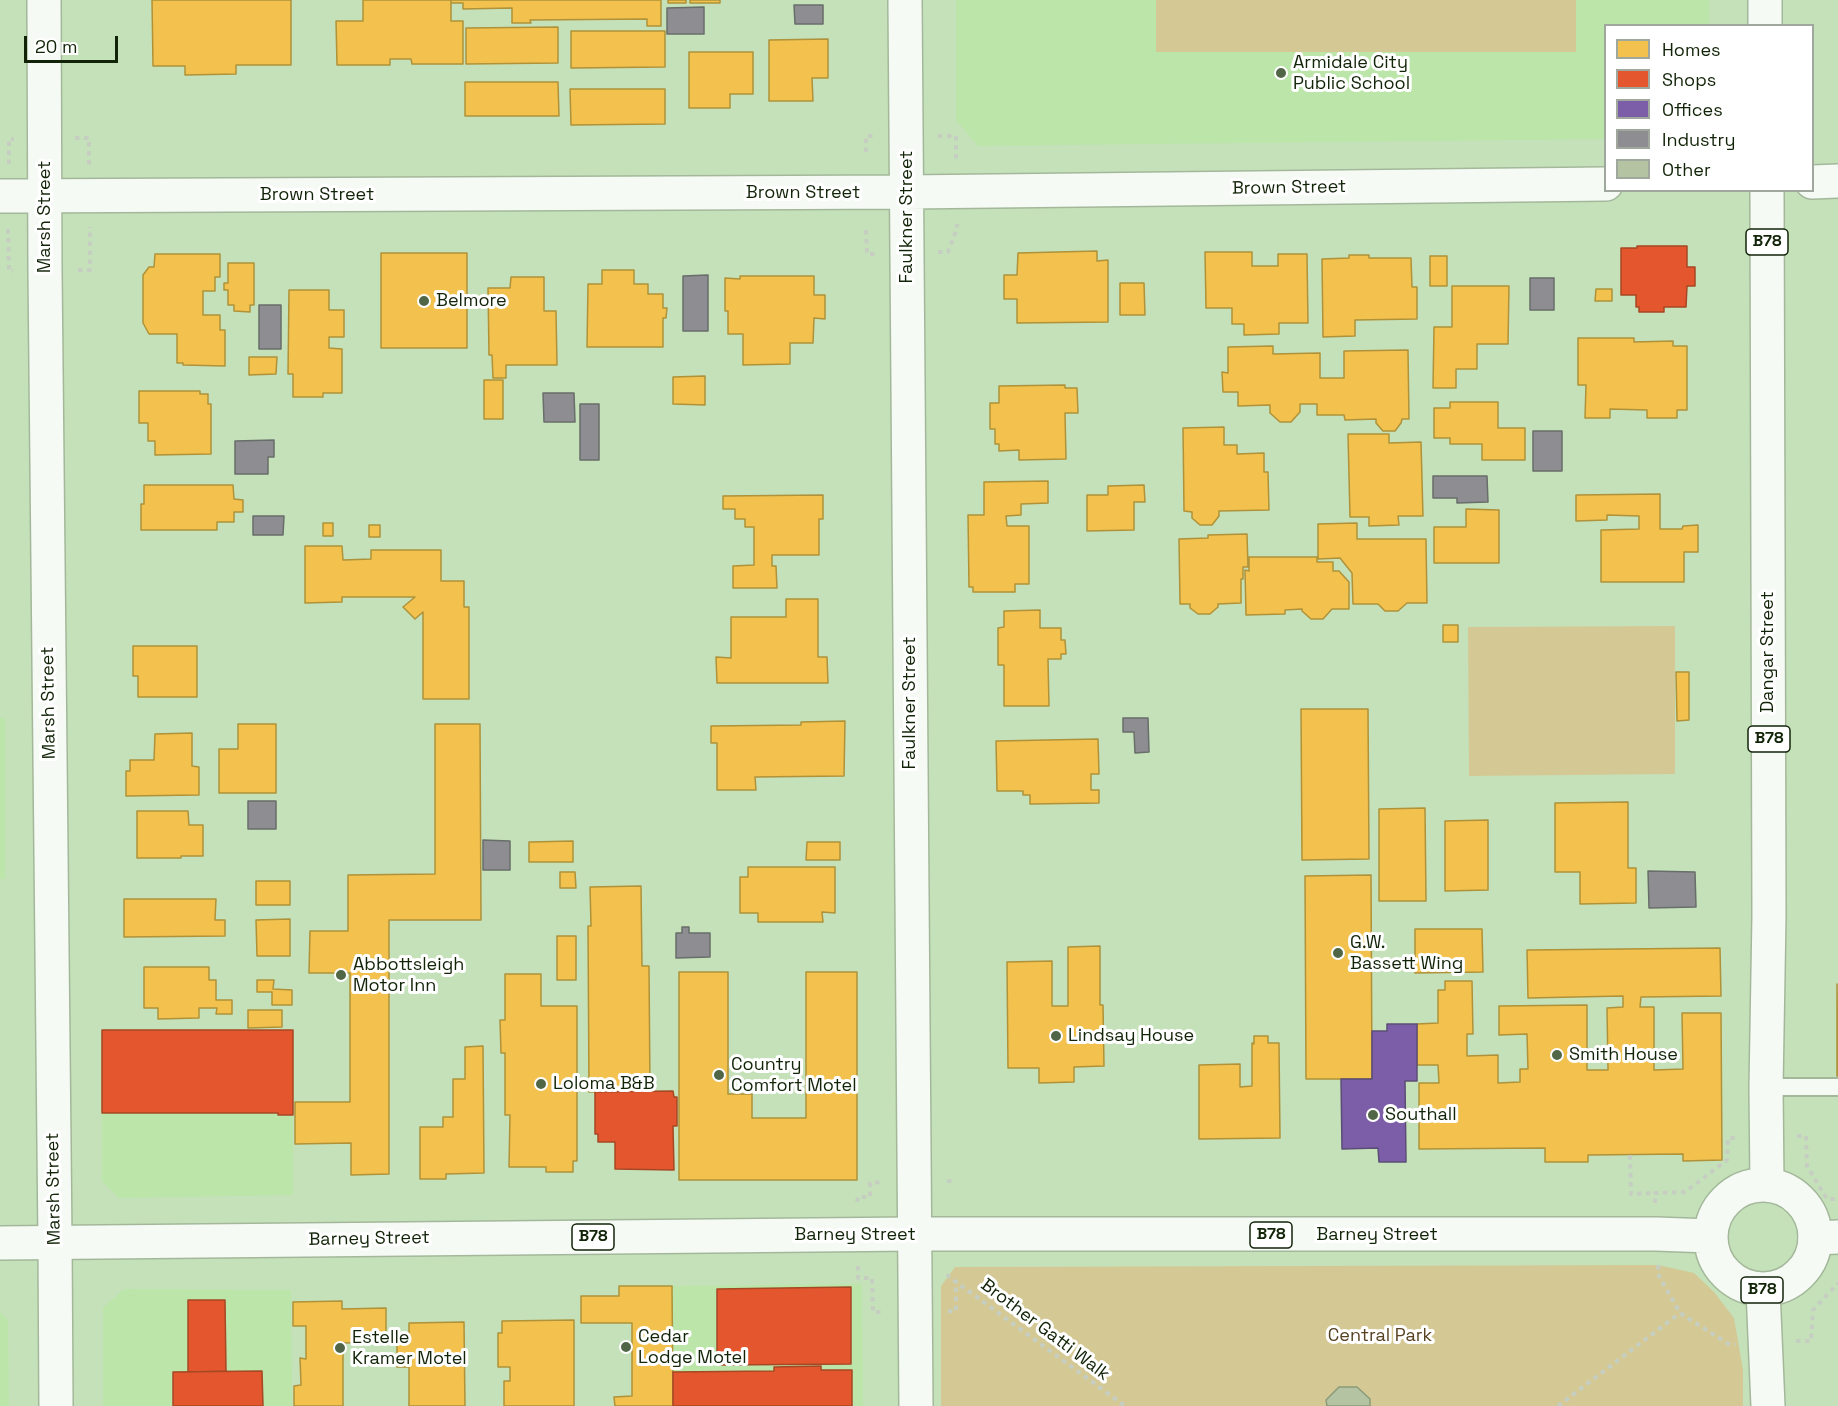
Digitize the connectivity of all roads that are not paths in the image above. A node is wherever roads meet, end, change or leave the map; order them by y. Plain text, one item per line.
1 (44, 0) edge
2 (905, 0) edge
3 (1765, 0) edge
4 (1765, 24) edge
5 (1814, 182) edge
6 (1838, 182) edge
7 (1604, 184) edge
8 (907, 192) junction
9 (1767, 192) edge
10 (0, 196) edge
11 (45, 196) junction
12 (1766, 1087) junction
13 (1838, 1087) edge
14 (1767, 1185) junction
15 (914, 1234) junction
16 (1710, 1236) junction
17 (1826, 1237) edge
18 (55, 1242) junction
19 (0, 1243) edge
20 (1763, 1290) junction
21 (56, 1406) edge
22 (916, 1406) edge
23 (1768, 1406) edge

1 - 11 street, Marsh Street
2 - 8 street, Faulkner Street
3 - 4 street
5 - 6 street
7 - 8 street, Brown Street
8 - 11 street, Brown Street
8 - 15 street, Faulkner Street
9 - 12 street, Dangar Street / B78
10 - 11 street, Brown Street
11 - 18 street, Marsh Street
12 - 13 lane
12 - 14 street, Dangar Street / B78
14 - 16 street
14 - 17 street, B78
15 - 16 street, Barney Street / B78
15 - 18 street, Barney Street / B78
15 - 22 street, Faulkner Street
16 - 20 street, B78
17 - 20 street, B78
18 - 19 street, Barney Street / B78
18 - 21 street, Marsh Street
20 - 23 street

